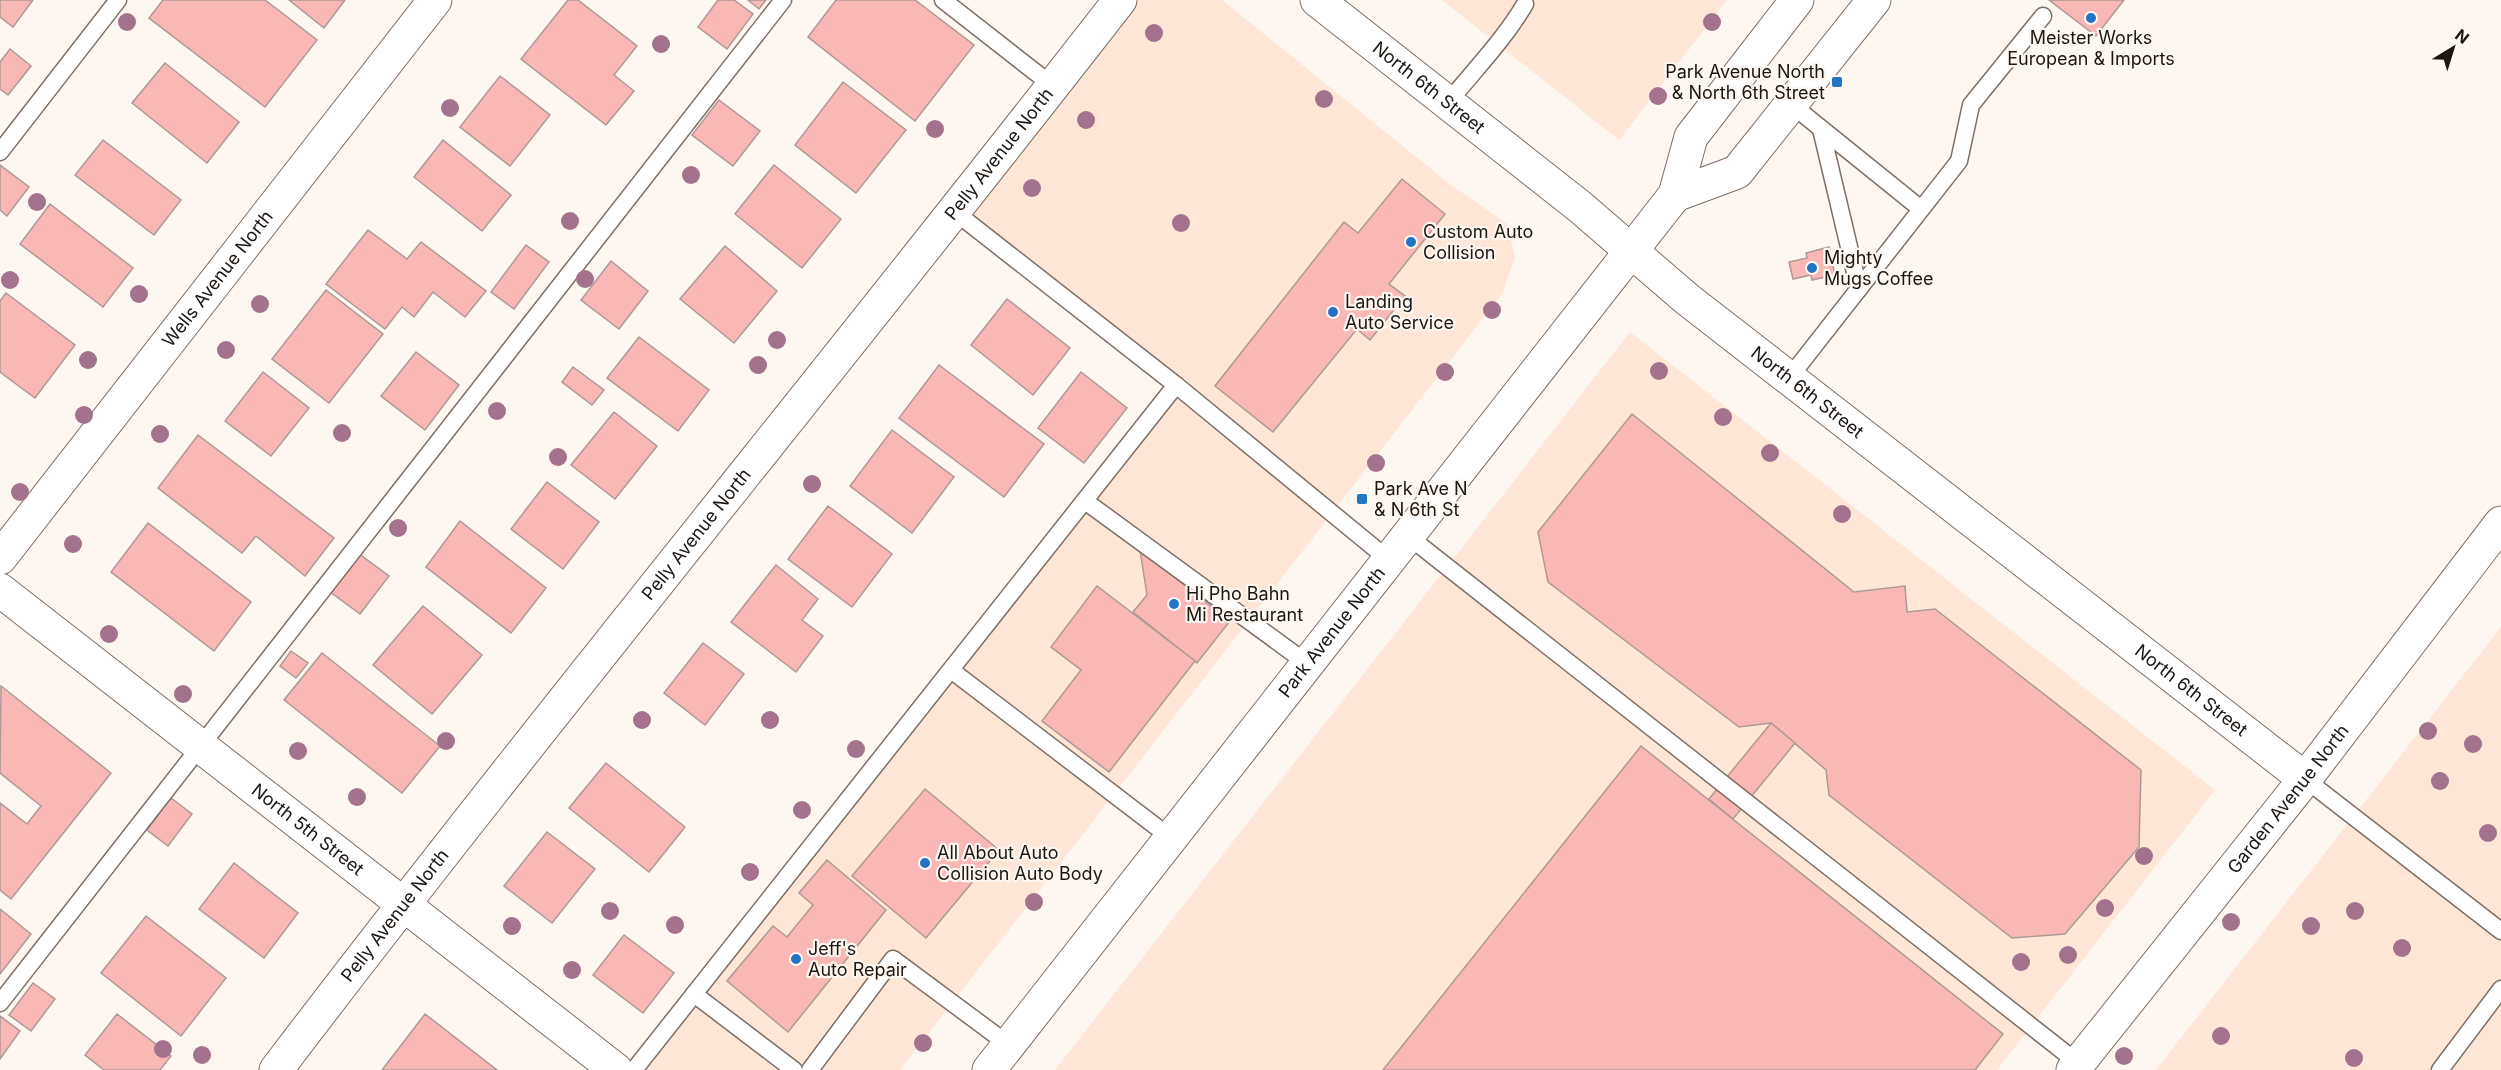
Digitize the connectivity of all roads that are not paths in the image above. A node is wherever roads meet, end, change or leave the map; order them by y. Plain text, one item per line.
1 (118, 0) edge
2 (435, 0) edge
3 (783, 0) edge
4 (943, 0) edge
5 (1120, 0) edge
6 (1317, 0) edge
7 (1797, 0) edge
8 (1874, 0) edge
9 (1525, 4) dead end
10 (2043, 16) dead end
11 (1053, 86) junction
12 (1448, 103) junction
13 (1792, 105) junction
14 (1821, 129) junction
15 (0, 152) edge
16 (1676, 195) junction
17 (1922, 209) junction
18 (955, 212) junction
19 (1631, 251) junction
20 (1859, 289) junction
21 (1789, 378) junction
22 (1176, 385) junction
23 (1084, 501) junction
24 (2501, 523) edge
25 (1399, 548) junction
26 (0, 558) edge
27 (0, 590) edge
28 (1308, 664) junction
29 (951, 670) junction
30 (199, 747) junction
31 (2305, 779) junction
32 (1171, 838) junction
33 (403, 903) junction
34 (2501, 931) edge
35 (2501, 989) edge
36 (694, 994) junction
37 (0, 1003) edge
38 (999, 1058) edge
39 (2075, 1066) edge
40 (276, 1070) edge
41 (616, 1070) edge
42 (634, 1070) edge
43 (794, 1070) edge
44 (810, 1070) edge
45 (2440, 1070) edge

1 - 15 lane
2 - 26 street, Wells Avenue North
3 - 30 lane
4 - 11 lane
5 - 11 street, Pelly Avenue North
6 - 12 street, North 6th Street
7 - 16 street, Park Avenue North
8 - 13 street
9 - 12 lane
10 - 17 lane
11 - 18 street, Pelly Avenue North
12 - 19 street, North 6th Street
13 - 14 lane
13 - 16 street
14 - 17 lane
14 - 20 lane
16 - 19 street, Park Avenue North
17 - 20 lane
18 - 22 lane
18 - 33 street, Pelly Avenue North
19 - 21 street, North 6th Street
19 - 25 street, Park Avenue North
20 - 21 lane
21 - 31 street, North 6th Street
22 - 23 lane
22 - 25 lane
23 - 28 lane
23 - 29 lane
24 - 31 street, Garden Avenue North
25 - 28 street, Park Avenue North
25 - 39 lane
27 - 30 street, North 5th Street
28 - 32 street, Park Avenue North
29 - 32 lane
29 - 36 lane
30 - 33 street, North 5th Street
30 - 37 lane
31 - 34 lane
31 - 39 street, Garden Avenue North
32 - 38 street, Park Avenue North
33 - 40 street, Pelly Avenue North
33 - 41 street, North 5th Street
35 - 45 lane
36 - 42 lane
36 - 43 lane
38 - 44 lane

